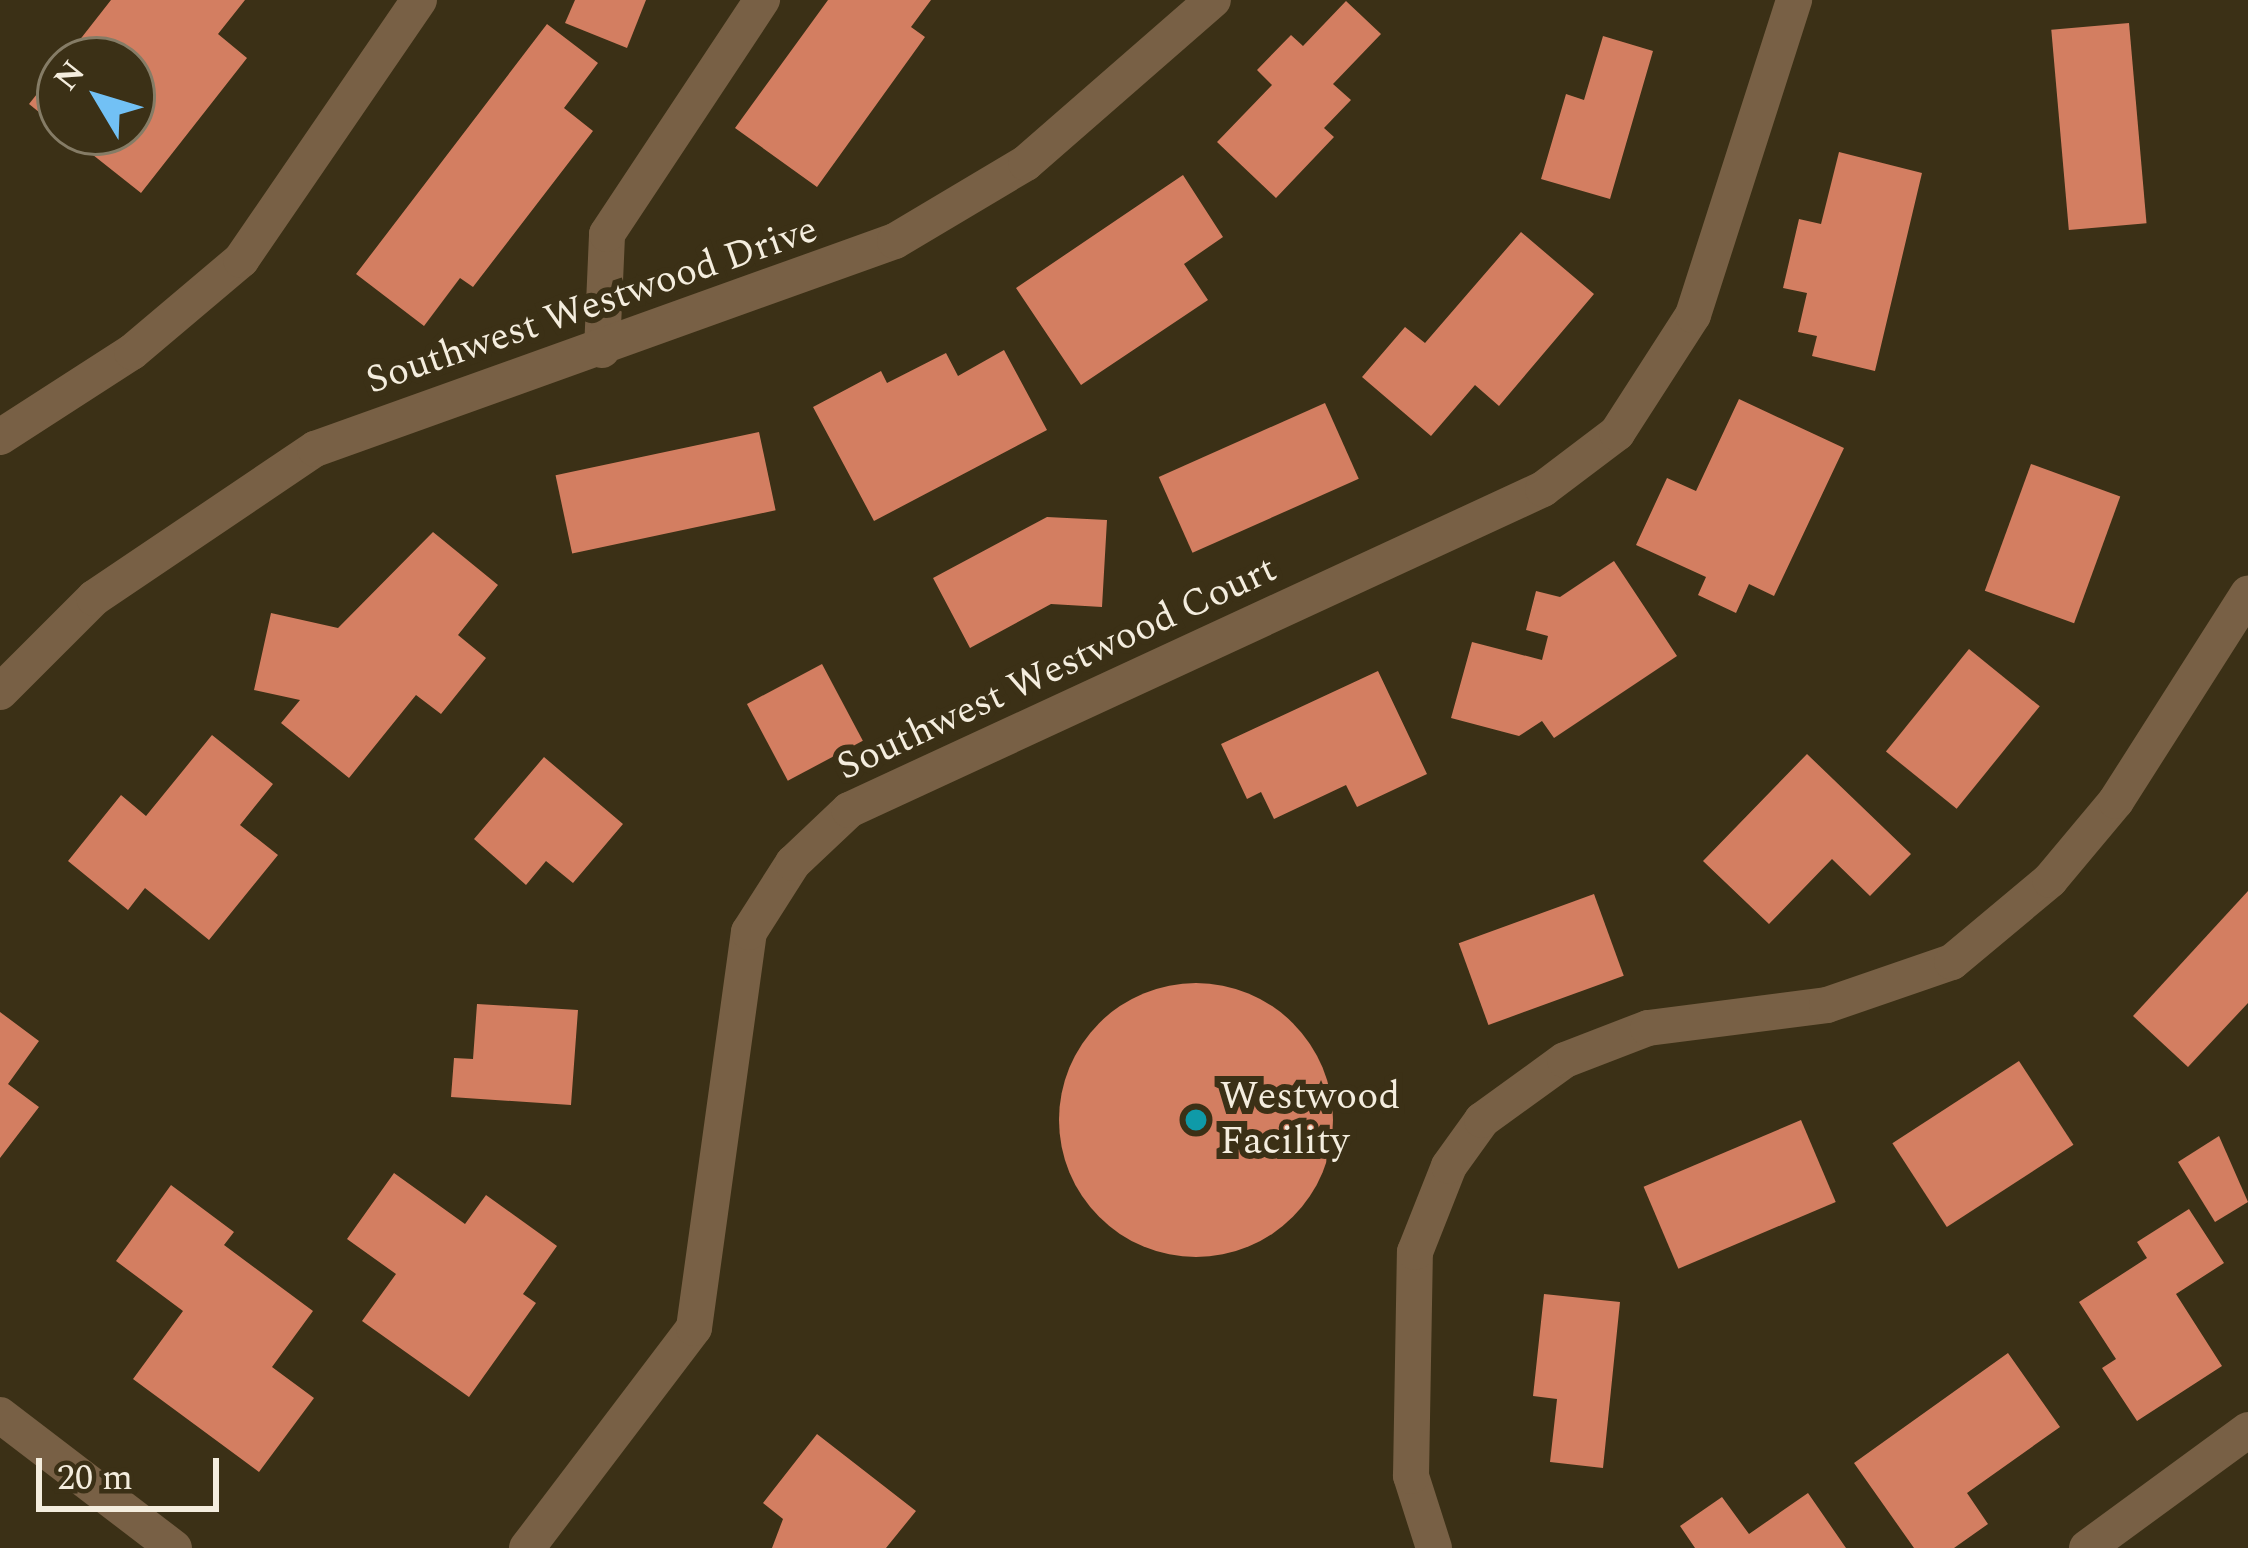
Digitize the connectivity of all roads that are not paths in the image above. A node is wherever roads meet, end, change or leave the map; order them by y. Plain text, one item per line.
1 (419, 0) edge
2 (762, 0) edge
3 (1213, 0) edge
4 (1794, 0) edge
5 (602, 350) junction
6 (0, 437) edge
7 (2248, 594) edge
8 (0, 692) edge
9 (0, 1415) edge
10 (2248, 1430) edge
11 (174, 1548) edge
12 (527, 1548) edge
13 (1434, 1548) edge
14 (2087, 1548) edge

1 - 6 street
2 - 5 street
3 - 5 street, Southwest Westwood Drive
4 - 12 street, Southwest Westwood Court
5 - 8 street, Southwest Westwood Drive
7 - 13 street
9 - 11 street
10 - 14 street

